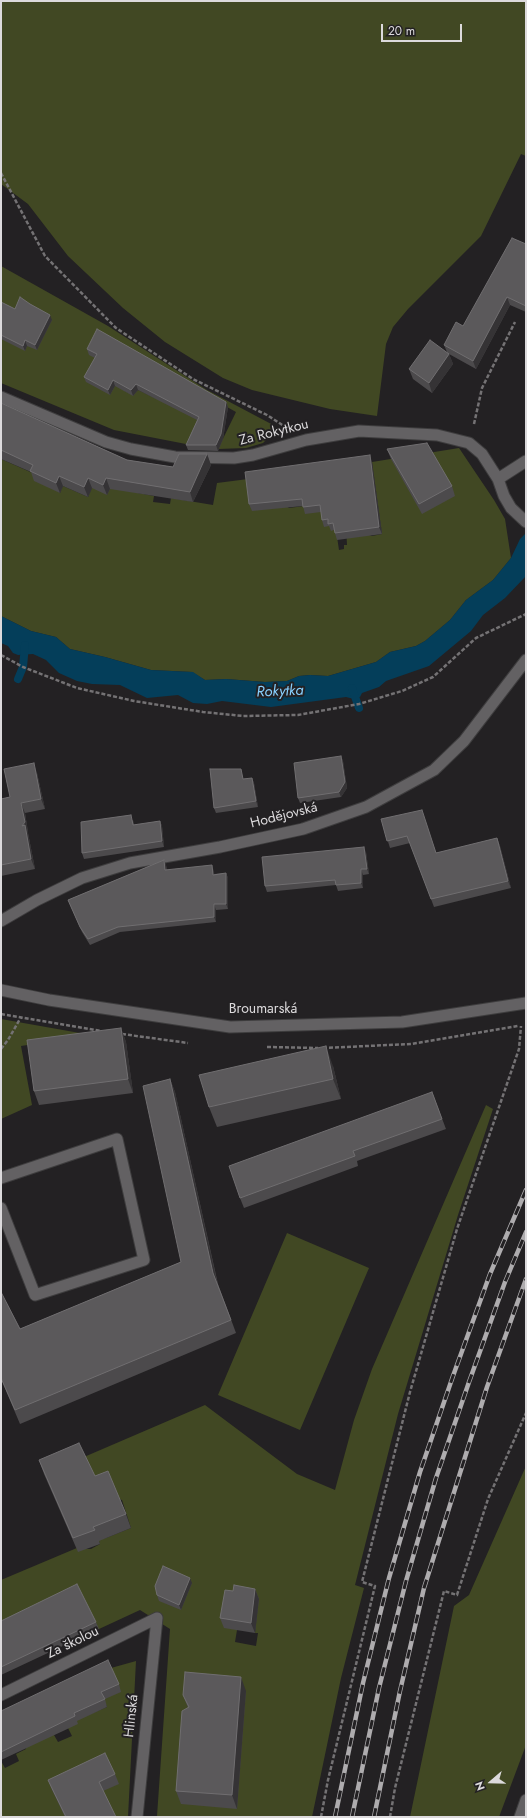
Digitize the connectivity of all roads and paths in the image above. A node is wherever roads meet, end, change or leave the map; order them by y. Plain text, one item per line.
1 (1, 173) edge
2 (2, 179) edge
3 (515, 322) dead end
4 (1, 397) edge
5 (306, 440) junction
6 (469, 443) junction
7 (526, 461) edge
8 (498, 479) junction
9 (526, 522) edge
10 (526, 614) edge
11 (1, 655) edge
12 (526, 660) edge
13 (1, 921) edge
14 (1, 990) edge
15 (521, 1004) edge
16 (21, 1017) dead end
17 (521, 1026) dead end
18 (1, 1049) edge
19 (1, 1178) edge
20 (1, 1208) edge
21 (526, 1413) edge
22 (158, 1618) joint
23 (1, 1695) edge
24 (526, 1800) edge
25 (137, 1817) edge
26 (322, 1817) edge
27 (390, 1817) edge
28 (520, 1817) edge

1 - 2 path
2 - 5 path
3 - 6 path
4 - 5 street, Za Rokytkou
5 - 6 street, Za Rokytkou
6 - 8 street
7 - 8 street
8 - 9 street
10 - 11 path
12 - 13 street, Hodějovská
14 - 15 street, Broumarská
16 - 18 path
17 - 26 path
19 - 20 street
21 - 27 path
22 - 23 street, Za školou
22 - 25 street, Hlinská
24 - 28 street

